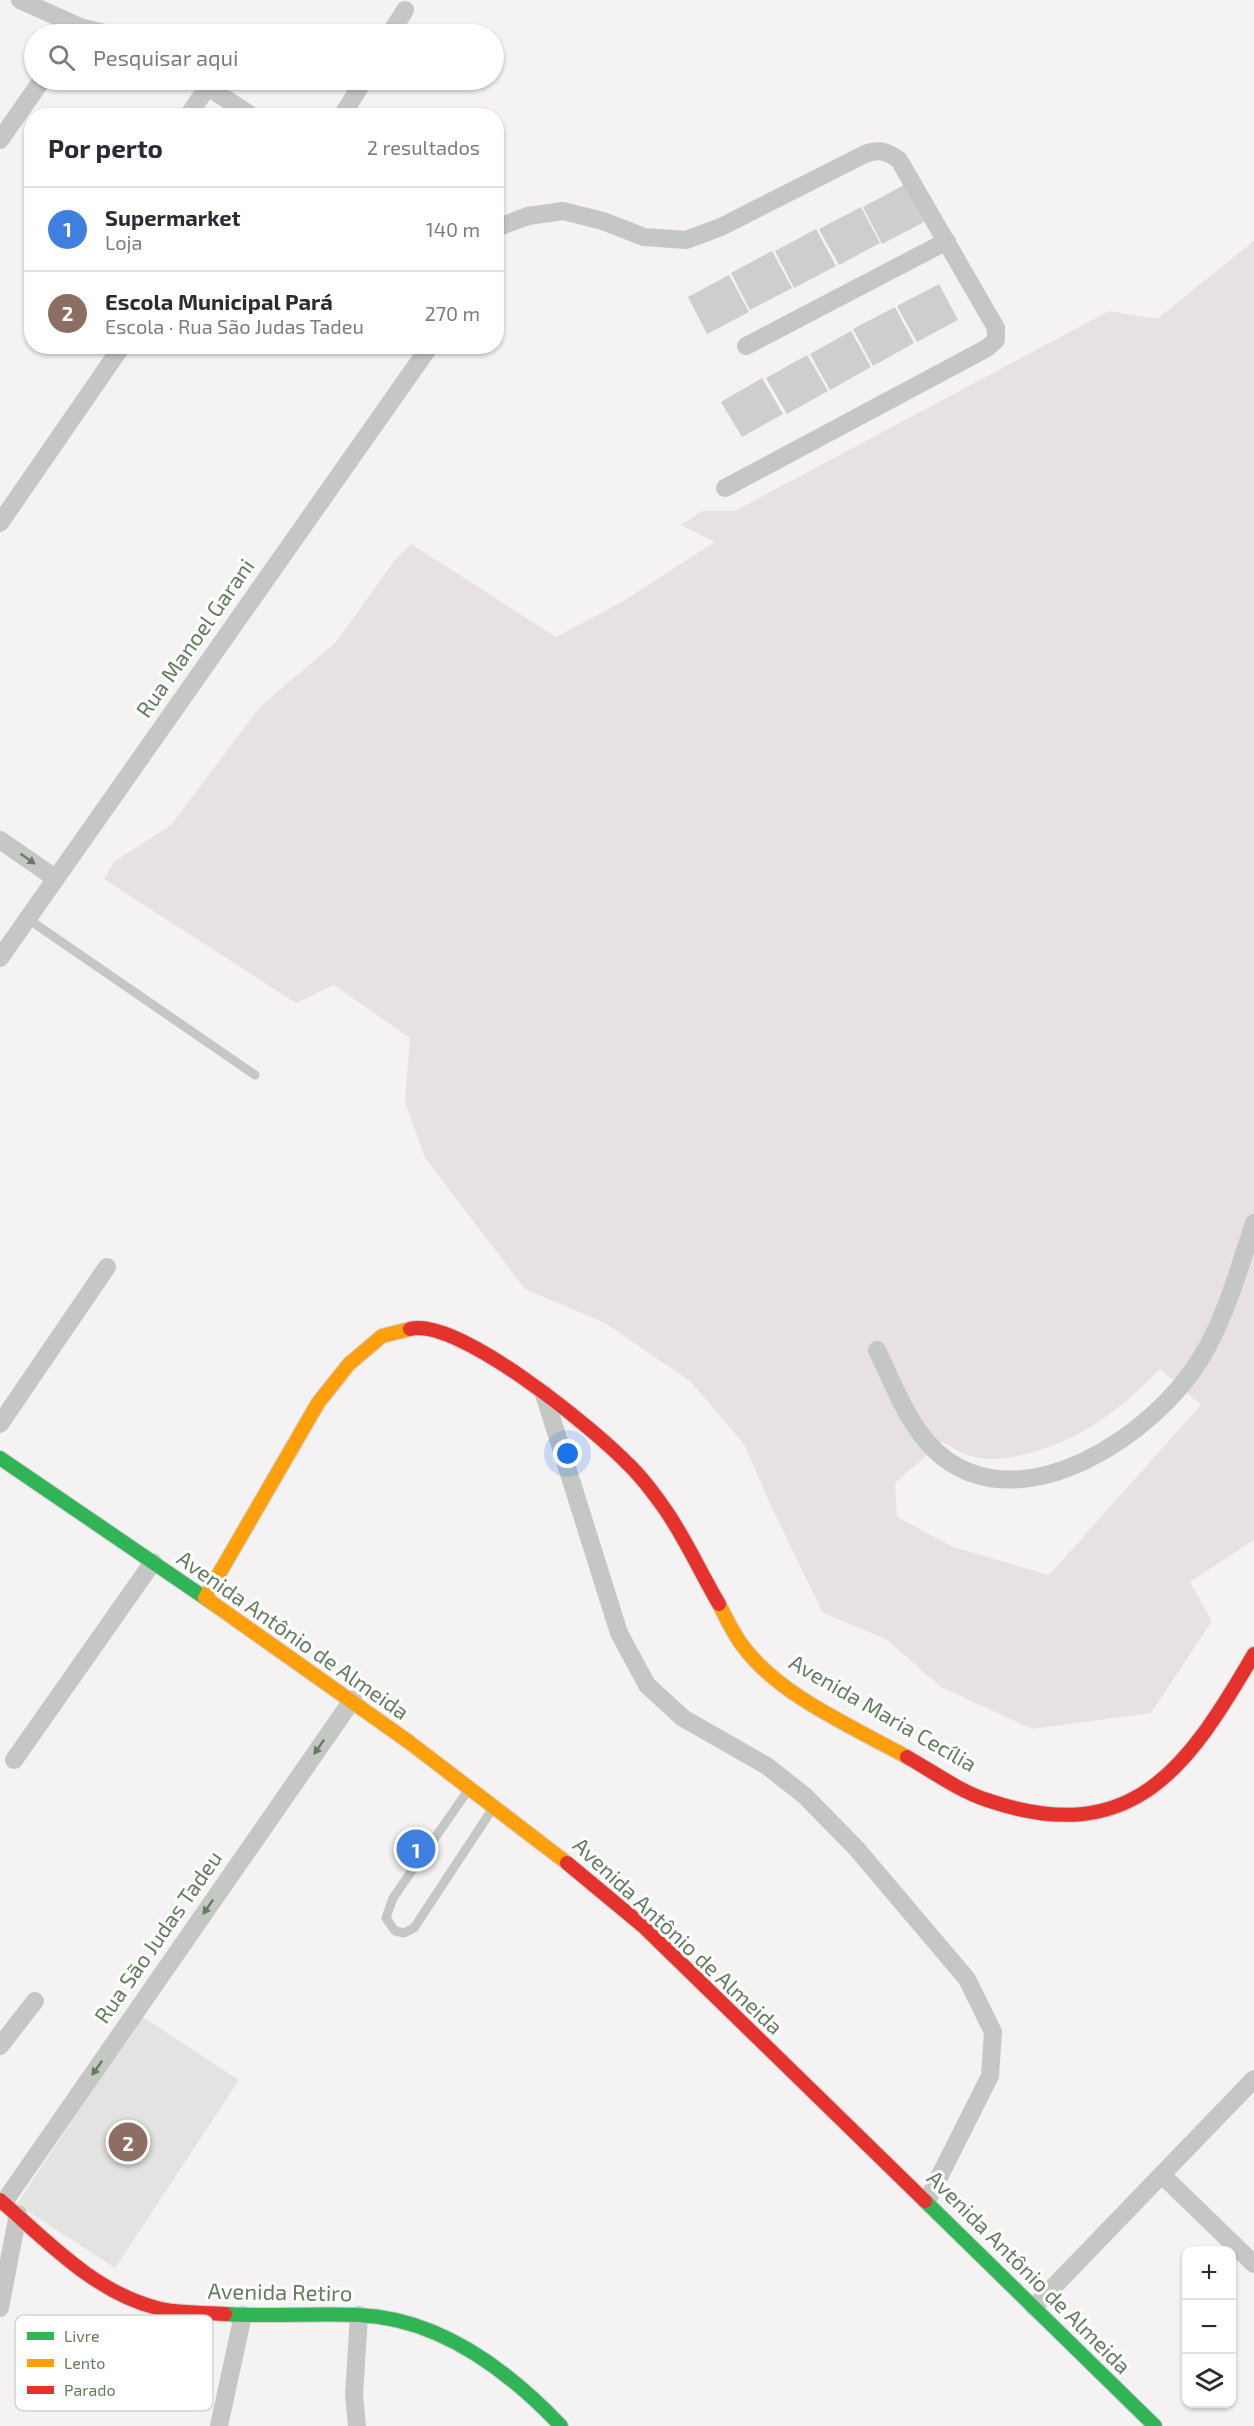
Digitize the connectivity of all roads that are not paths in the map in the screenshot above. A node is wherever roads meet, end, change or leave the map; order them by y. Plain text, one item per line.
1 (20, 0) edge
2 (405, 10) dead end
3 (64, 24) edge
4 (396, 24) edge
5 (35, 90) edge
6 (200, 90) edge
7 (213, 90) edge
8 (358, 90) edge
9 (192, 108) edge
10 (240, 108) edge
11 (347, 108) edge
12 (0, 140) edge
13 (504, 225) edge
14 (947, 241) junction
15 (746, 346) dead end
16 (117, 354) edge
17 (424, 354) edge
18 (725, 488) dead end
19 (0, 524) edge
20 (0, 840) edge
21 (55, 878) junction
22 (27, 918) junction
23 (0, 958) edge
24 (255, 1075) dead end
25 (1254, 1222) edge
26 (107, 1267) dead end
27 (877, 1350) dead end
28 (544, 1393) junction
29 (0, 1424) edge
30 (0, 1458) edge
31 (153, 1562) junction
32 (205, 1598) junction
33 (1254, 1654) edge
34 (352, 1699) junction
35 (14, 1761) dead end
36 (470, 1787) junction
37 (495, 1805) junction
38 (35, 2001) dead end
39 (0, 2046) edge
40 (1254, 2079) edge
41 (1162, 2175) junction
42 (927, 2200) junction
43 (2, 2201) edge
44 (18, 2214) junction
45 (1254, 2264) edge
46 (1034, 2307) junction
47 (0, 2308) edge
48 (243, 2315) junction
49 (359, 2315) junction
50 (219, 2426) edge
51 (357, 2426) edge
52 (561, 2426) edge
53 (1155, 2426) edge

1 - 3 street
2 - 4 street
5 - 12 street
6 - 9 street
7 - 10 street
8 - 11 street
13 - 14 street
14 - 15 street
14 - 18 street
16 - 19 street
17 - 21 street, Rua Manoel Garani
20 -> 21 street
21 - 22 street, Rua Manoel Garani
22 - 23 street, Rua Manoel Garani
22 - 24 lane
25 - 27 street
26 - 29 street
28 - 32 street, Avenida Maria Cecília
28 - 33 street, Avenida Maria Cecília
28 - 42 street
30 - 31 street, Avenida Antônio de Almeida
31 - 32 street, Avenida Antônio de Almeida
31 - 35 street
32 - 34 street, Avenida Antônio de Almeida
34 - 36 street, Avenida Antônio de Almeida
34 -> 43 street, Rua São Judas Tadeu
36 - 37 street, Avenida Antônio de Almeida
36 - 37 lane
37 - 42 street, Avenida Antônio de Almeida
38 - 39 street
40 - 41 street
41 - 45 street
41 - 46 street
42 - 46 street, Avenida Antônio de Almeida
43 - 44 street, Avenida Retiro
44 - 47 street
44 - 48 street, Avenida Retiro
46 - 53 street, Avenida Antônio de Almeida
48 - 49 street, Avenida Retiro
48 - 50 street
49 - 51 street
49 - 52 street, Avenida Retiro

